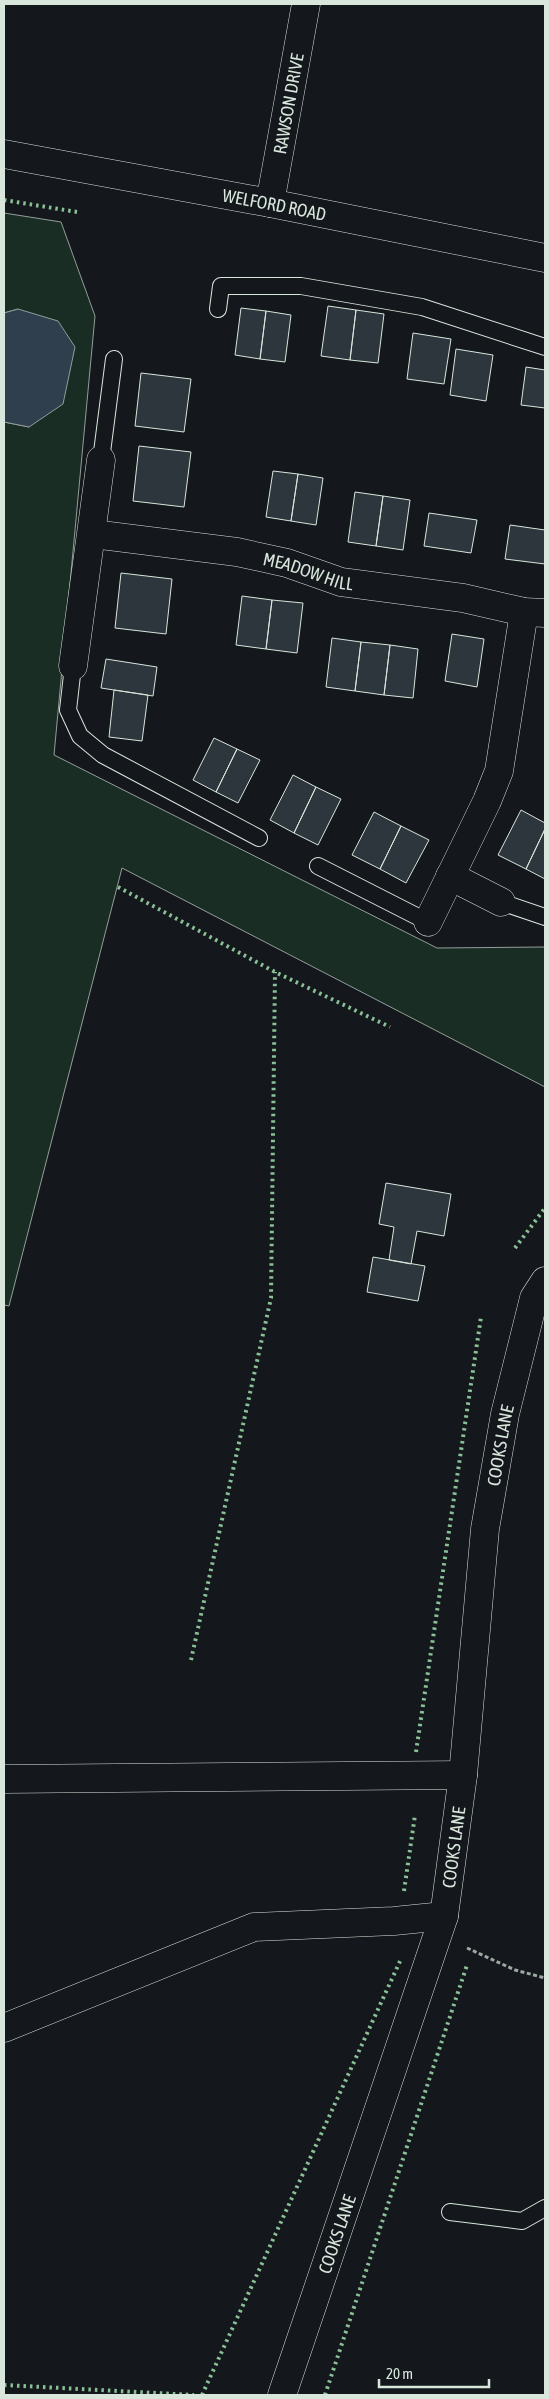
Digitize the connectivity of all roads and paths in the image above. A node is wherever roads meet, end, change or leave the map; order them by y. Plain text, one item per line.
1 (306, 4) edge
2 (4, 154) edge
3 (270, 203) junction
4 (545, 258) edge
5 (218, 309) dead end
6 (545, 347) edge
7 (114, 359) dead end
8 (101, 460) joint
9 (92, 534) junction
10 (535, 612) edge
11 (73, 666) joint
12 (259, 838) dead end
13 (318, 866) dead end
14 (450, 876) junction
15 (501, 902) joint
16 (545, 917) edge
17 (428, 922) joint
18 (545, 1281) edge
19 (463, 1775) junction
20 (4, 1779) edge
21 (442, 1926) junction
22 (545, 1978) edge
23 (4, 2028) edge
24 (545, 2208) edge
25 (450, 2212) dead end
26 (282, 2395) edge

1 - 3 street, RAWSON DRIVE
2 - 3 street, WELFORD ROAD
3 - 4 street, WELFORD ROAD
5 - 6 lane
7 - 8 lane
8 - 9 street
9 - 10 street, MEADOW HILL
9 - 11 street
10 - 14 street, MEADOW HILL
11 - 12 lane
13 - 17 lane
14 - 15 street
14 - 17 street, MEADOW HILL
15 - 16 lane
18 - 19 street, COOKS LANE
19 - 20 street
19 - 21 street, COOKS LANE
21 - 22 path
21 - 23 street
21 - 26 street, COOKS LANE
24 - 25 lane

